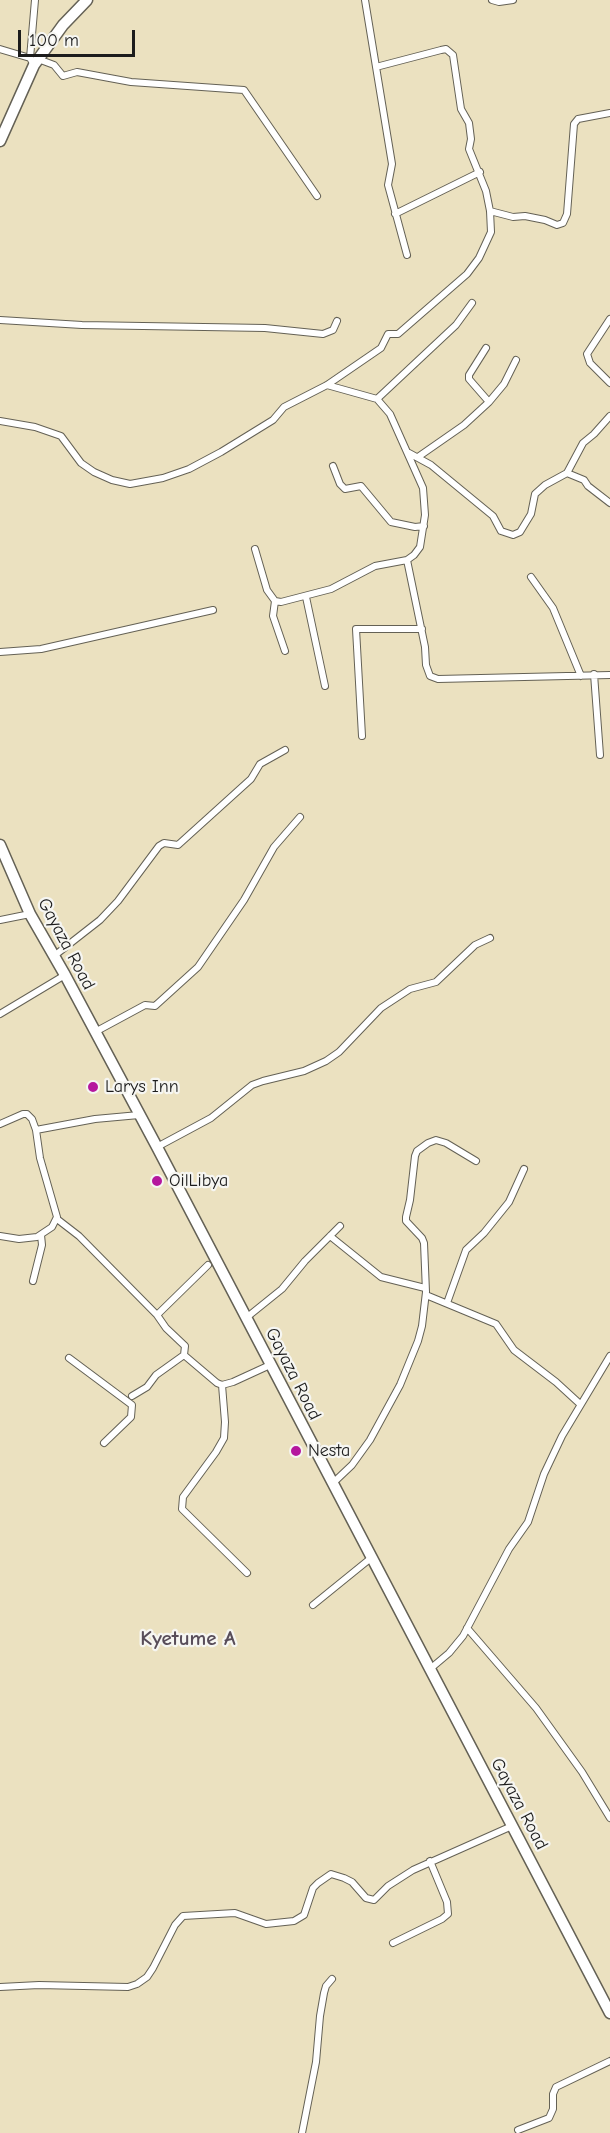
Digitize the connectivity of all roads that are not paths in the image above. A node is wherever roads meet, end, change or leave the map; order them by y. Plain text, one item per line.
1 (35, 0) edge
2 (87, 0) edge
3 (365, 0) edge
4 (492, 0) edge
5 (513, 0) edge
6 (0, 49) edge
7 (34, 61) junction
8 (376, 67) junction
9 (610, 113) edge
10 (0, 141) edge
11 (480, 172) junction
12 (317, 196) dead end
13 (490, 211) junction
14 (395, 214) junction
15 (407, 255) dead end
16 (472, 303) dead end
17 (610, 319) edge
18 (0, 320) edge
19 (337, 321) dead end
20 (486, 348) dead end
21 (516, 360) dead end
22 (610, 383) edge
23 (327, 384) junction
24 (377, 399) junction
25 (489, 402) junction
26 (610, 417) edge
27 (0, 421) edge
28 (408, 452) junction
29 (418, 457) junction
30 (333, 465) dead end
31 (567, 472) junction
32 (610, 503) edge
33 (424, 526) junction
34 (255, 549) dead end
35 (407, 560) junction
36 (531, 577) dead end
37 (306, 597) junction
38 (275, 602) junction
39 (213, 610) dead end
40 (422, 629) junction
41 (285, 651) dead end
42 (0, 652) edge
43 (594, 674) junction
44 (610, 675) edge
45 (581, 676) junction
46 (325, 686) dead end
47 (362, 736) dead end
48 (285, 750) dead end
49 (600, 754) dead end
50 (300, 817) dead end
51 (0, 845) edge
52 (30, 914) junction
53 (0, 920) edge
54 (490, 938) dead end
55 (54, 956) junction
56 (65, 975) junction
57 (0, 1014) edge
58 (95, 1032) junction
59 (139, 1116) junction
60 (0, 1124) edge
61 (36, 1130) junction
62 (157, 1147) junction
63 (476, 1161) dead end
64 (524, 1169) dead end
65 (57, 1219) junction
66 (340, 1226) dead end
67 (41, 1235) junction
68 (0, 1236) edge
69 (330, 1236) junction
70 (208, 1265) dead end
71 (33, 1281) dead end
72 (425, 1291) junction
73 (447, 1303) junction
74 (157, 1315) junction
75 (246, 1318) junction
76 (184, 1355) junction
77 (610, 1356) edge
78 (69, 1358) dead end
79 (270, 1365) junction
80 (222, 1384) junction
81 (132, 1396) dead end
82 (580, 1404) junction
83 (104, 1443) dead end
84 (332, 1484) junction
85 (371, 1558) junction
86 (247, 1573) dead end
87 (313, 1605) dead end
88 (467, 1628) junction
89 (430, 1669) junction
90 (610, 1818) edge
91 (512, 1826) junction
92 (430, 1862) junction
93 (393, 1943) dead end
94 (332, 1979) dead end
95 (0, 1986) edge
96 (610, 2013) edge
97 (610, 2061) edge
98 (518, 2130) dead end
99 (302, 2133) edge

1 - 7 street
2 - 7 main road
3 - 8 street
4 - 5 street
6 - 7 street
7 - 10 main road
7 - 12 street
8 - 11 street
8 - 14 street
9 - 13 street
11 - 13 street
11 - 14 street
13 - 23 street
14 - 15 street
16 - 24 street
17 - 22 street
18 - 19 street
20 - 25 street
21 - 25 street
23 - 24 street
23 - 27 street
24 - 28 street
25 - 29 street
26 - 31 street
28 - 29 street
28 - 33 street
29 - 31 street
30 - 33 street
31 - 32 street
33 - 35 street
34 - 38 street
35 - 37 street
35 - 40 street
36 - 45 street
37 - 38 street
37 - 46 street
38 - 41 street
39 - 42 street
40 - 45 street
40 - 47 street
43 - 44 street
43 - 45 street
43 - 49 street
48 - 55 street
50 - 58 street
51 - 52 main road, Gayaza Road
52 - 53 street
52 - 55 main road, Gayaza Road
54 - 62 street
55 - 56 main road, Gayaza Road
56 - 57 street
56 - 58 main road, Gayaza Road
58 - 59 main road, Gayaza Road
59 - 61 street
59 - 62 main road, Gayaza Road
60 - 61 street
61 - 65 street
62 - 75 main road, Gayaza Road
63 - 72 street
64 - 73 street
65 - 67 street
65 - 74 street
66 - 69 street
67 - 68 street
67 - 71 street
69 - 72 street
69 - 75 street
70 - 74 street
72 - 73 street
72 - 84 street
73 - 82 street
74 - 76 street
75 - 79 main road, Gayaza Road
76 - 80 street
76 - 81 street
77 - 82 street
78 - 83 street
79 - 80 street
79 - 84 main road, Gayaza Road
80 - 86 street
82 - 88 street
84 - 85 main road, Gayaza Road
85 - 87 street
85 - 89 main road, Gayaza Road
88 - 89 street
88 - 90 street
89 - 91 main road, Gayaza Road
91 - 92 street
91 - 96 main road, Gayaza Road
92 - 93 street
92 - 95 street
94 - 99 street
97 - 98 street

